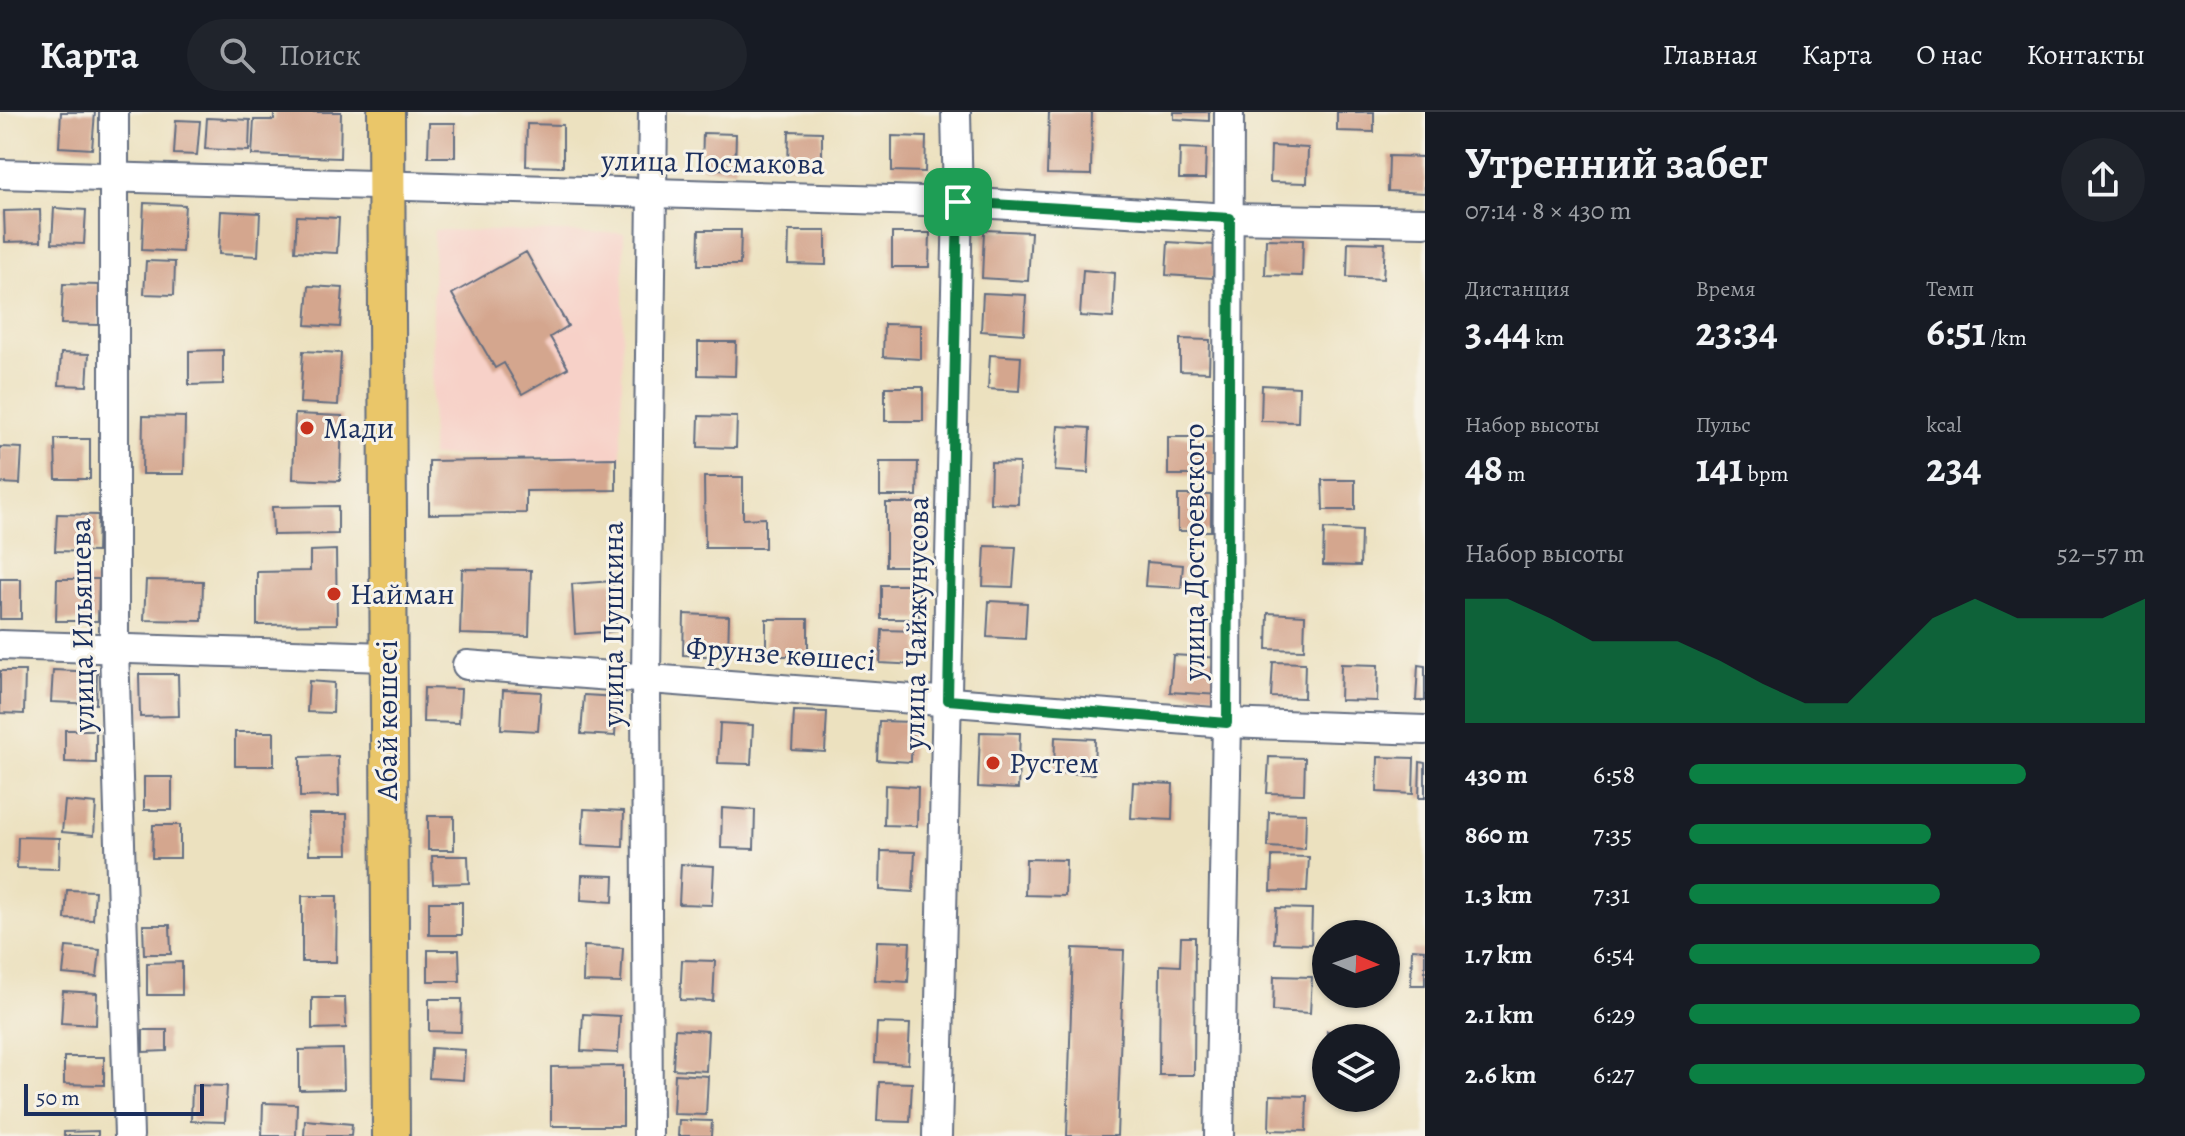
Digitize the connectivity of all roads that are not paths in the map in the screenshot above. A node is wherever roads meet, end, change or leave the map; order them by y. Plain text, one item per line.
1 (114, 112) edge
2 (386, 112) edge
3 (653, 112) edge
4 (956, 112) edge
5 (1229, 112) edge
6 (0, 174) edge
7 (113, 177) junction
8 (386, 187) junction
9 (652, 195) junction
10 (958, 202) junction
11 (1230, 218) junction
12 (1425, 222) edge
13 (0, 645) edge
14 (114, 648) junction
15 (386, 657) junction
16 (467, 665) dead end
17 (646, 678) junction
18 (948, 700) junction
19 (1227, 723) junction
20 (1425, 730) edge
21 (129, 1136) edge
22 (391, 1136) edge
23 (648, 1136) edge
24 (937, 1136) edge
25 (1219, 1136) edge

1 - 7 street, улица Ильяшева
2 - 8 main road, Абай көшесі
3 - 9 street, улица Пушкина
4 - 10 street, улица Чайжунусова
5 - 11 street, улица Достоевского
6 - 7 street, улица Посмакова
7 - 8 street, улица Посмакова
7 - 14 street, улица Ильяшева
8 - 9 street, улица Посмакова
8 - 15 main road, Абай көшесі
9 - 10 street, улица Посмакова
9 - 17 street, улица Пушкина
10 - 11 street, улица Посмакова
10 - 18 street, улица Чайжунусова
11 - 12 street, улица Посмакова
11 - 19 street, улица Достоевского
13 - 14 street
14 - 15 street
14 - 21 street, улица Ильяшева
15 - 22 main road, Абай көшесі
16 - 17 street, Фрунзе көшесі
17 - 18 street, Фрунзе көшесі
17 - 23 street, улица Пушкина
18 - 19 street, Фрунзе көшесі
18 - 24 street, улица Чайжунусова
19 - 20 street, Фрунзе көшесі
19 - 25 street, улица Достоевского

